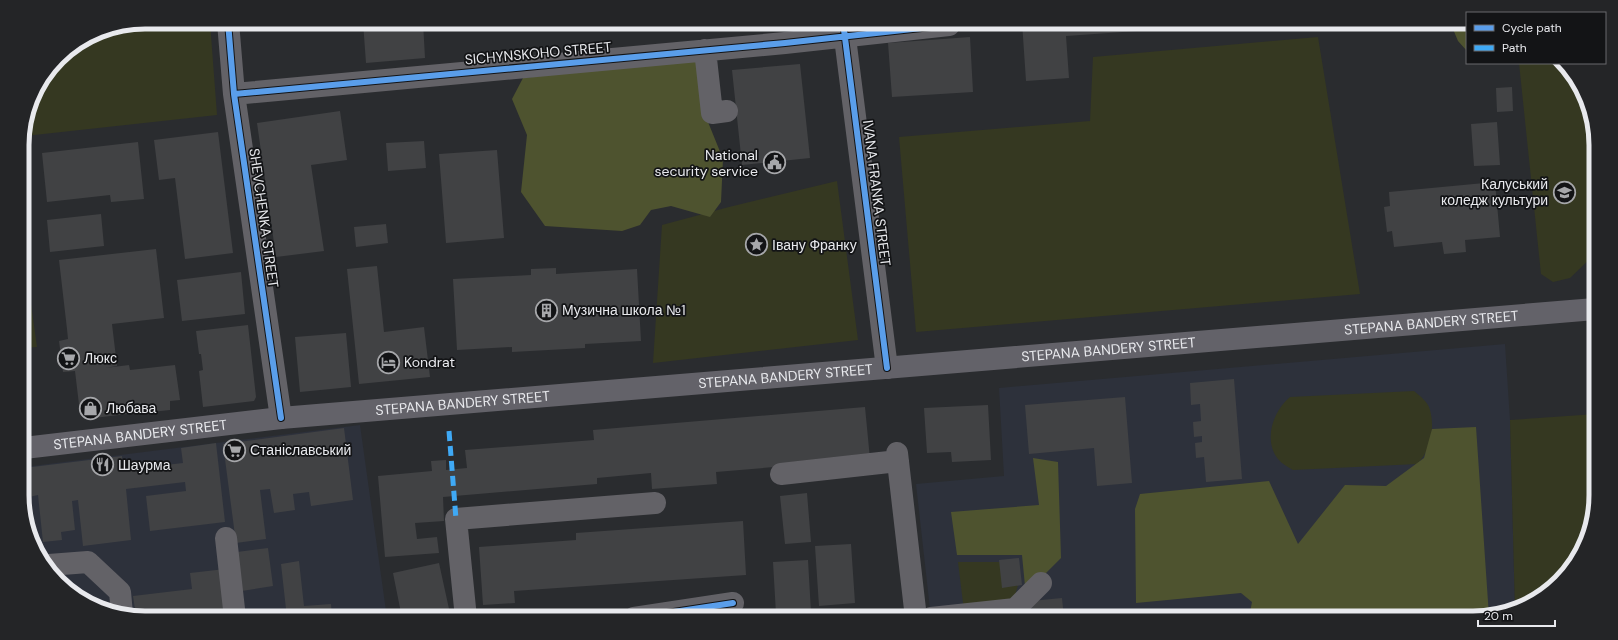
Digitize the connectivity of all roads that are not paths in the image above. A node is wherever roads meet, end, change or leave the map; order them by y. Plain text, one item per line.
1 (229, 29) edge
2 (844, 29) edge
3 (705, 50) junction
4 (234, 94) junction
5 (727, 111) dead end
6 (1589, 306) edge
7 (887, 368) junction
8 (282, 418) junction
9 (29, 447) edge
10 (782, 474) dead end
11 (655, 503) dead end
12 (226, 538) dead end
13 (53, 565) edge
14 (1041, 583) dead end
15 (733, 603) dead end
16 (122, 609) edge
17 (234, 611) edge
18 (465, 611) edge
19 (680, 611) edge
20 (915, 611) edge
21 (996, 611) edge

1 - 4 street, SHEVCHENKA STREET
2 - 3 street, SICHYNSKOHO STREET
2 - 7 street, IVANA FRANKA STREET
3 - 4 street, SICHYNSKOHO STREET
3 - 5 street
4 - 8 street, SHEVCHENKA STREET
6 - 7 main road, STEPANA BANDERY STREET
7 - 8 main road, STEPANA BANDERY STREET
8 - 9 main road, STEPANA BANDERY STREET
10 - 20 street
11 - 18 street
12 - 17 street
13 - 16 street
14 - 21 street
15 - 19 street

